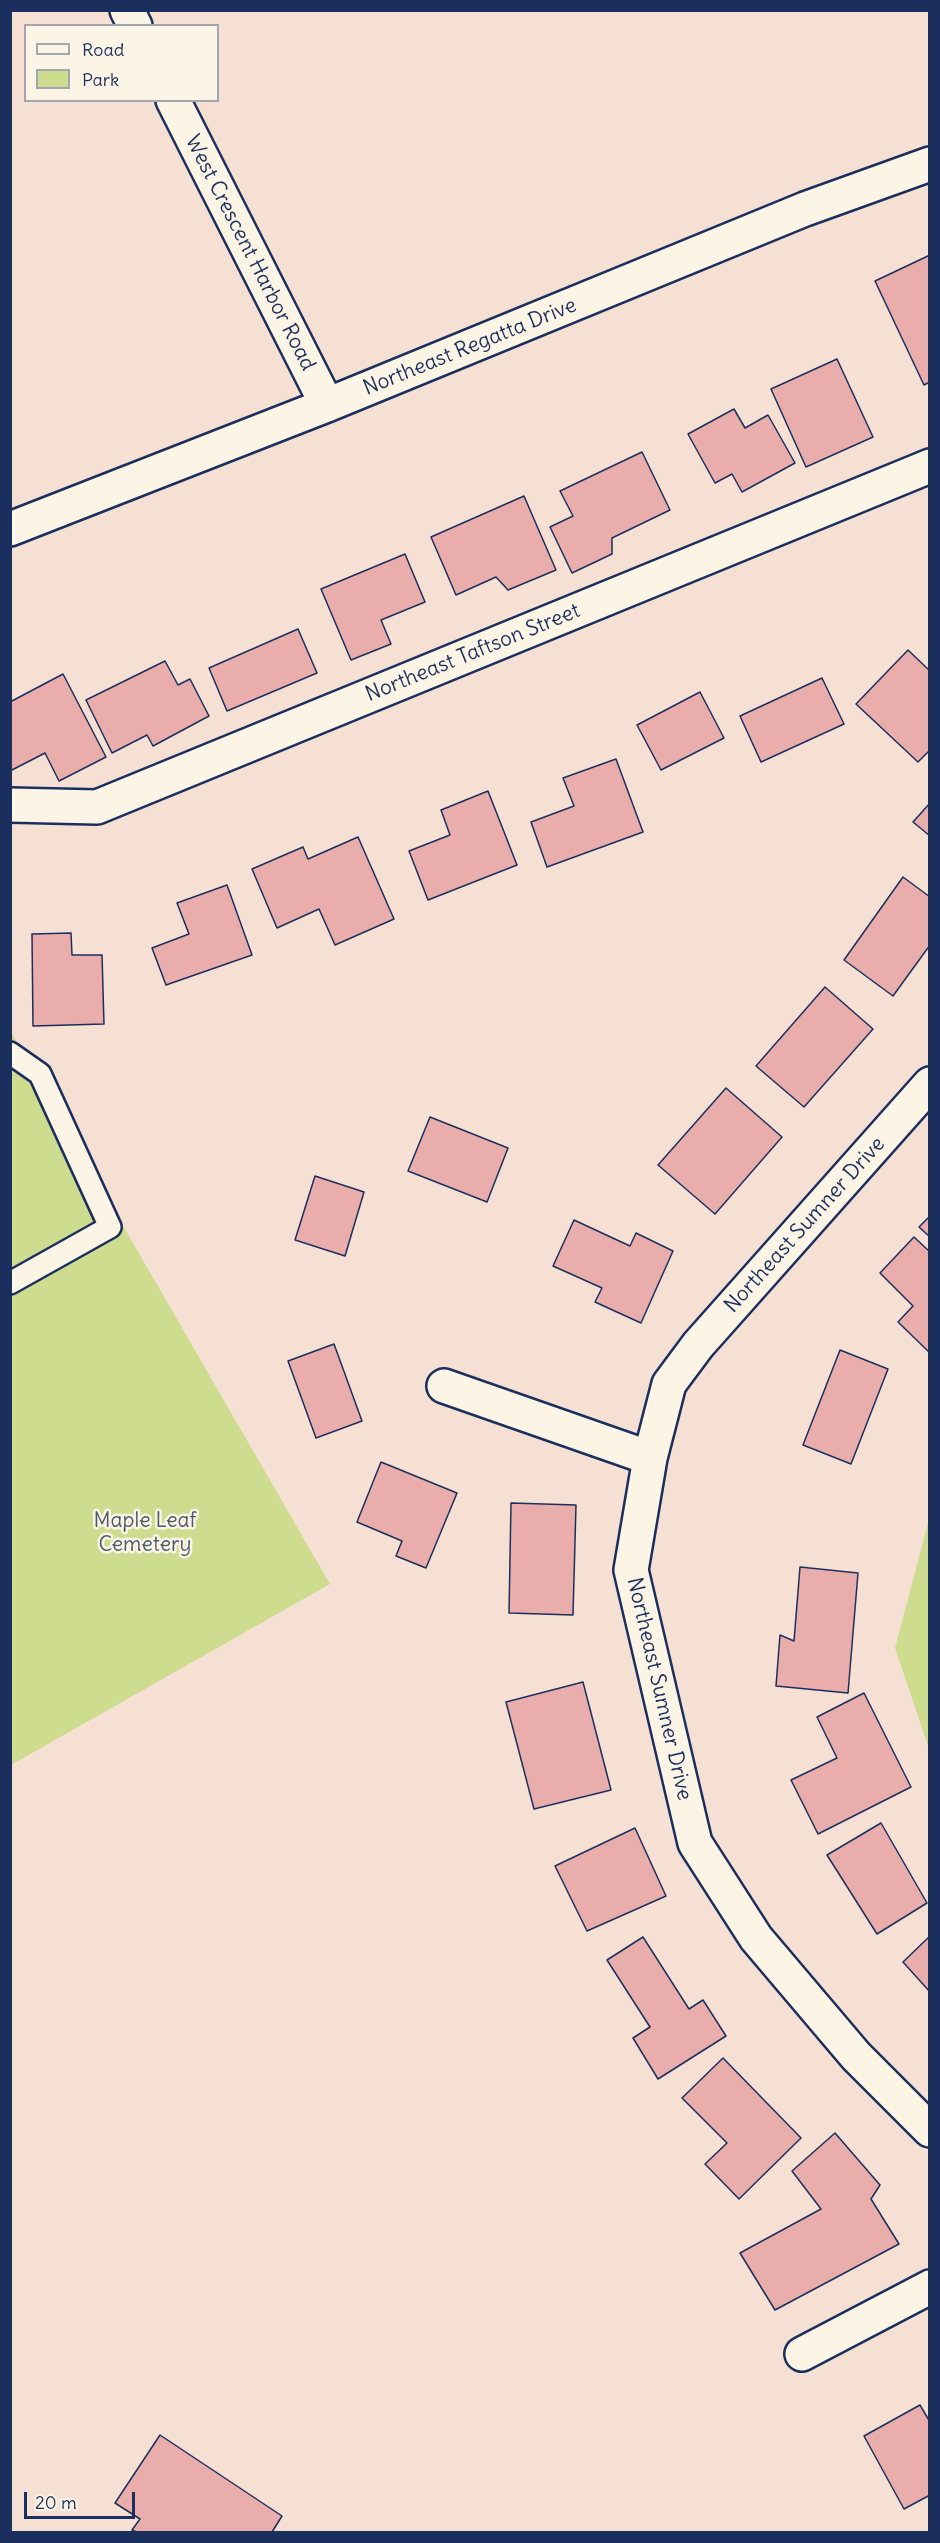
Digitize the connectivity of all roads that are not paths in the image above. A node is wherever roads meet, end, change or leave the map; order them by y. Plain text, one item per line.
1 (127, 10) edge
2 (134, 24) edge
3 (174, 102) edge
4 (930, 164) edge
5 (327, 405) junction
6 (930, 466) edge
7 (10, 528) edge
8 (10, 805) edge
9 (10, 1053) edge
10 (930, 1084) edge
11 (10, 1283) edge
12 (444, 1386) dead end
13 (650, 1458) junction
14 (930, 2130) edge
15 (930, 2286) edge
16 (802, 2354) dead end

1 - 2 street
3 - 5 street, West Crescent Harbor Road
4 - 5 street, Northeast Regatta Drive
5 - 7 street, Northeast Regatta Drive
6 - 8 street, Northeast Taftson Street
9 - 11 lane
10 - 13 street, Northeast Sumner Drive
12 - 13 street
13 - 14 street, Northeast Sumner Drive
15 - 16 street

